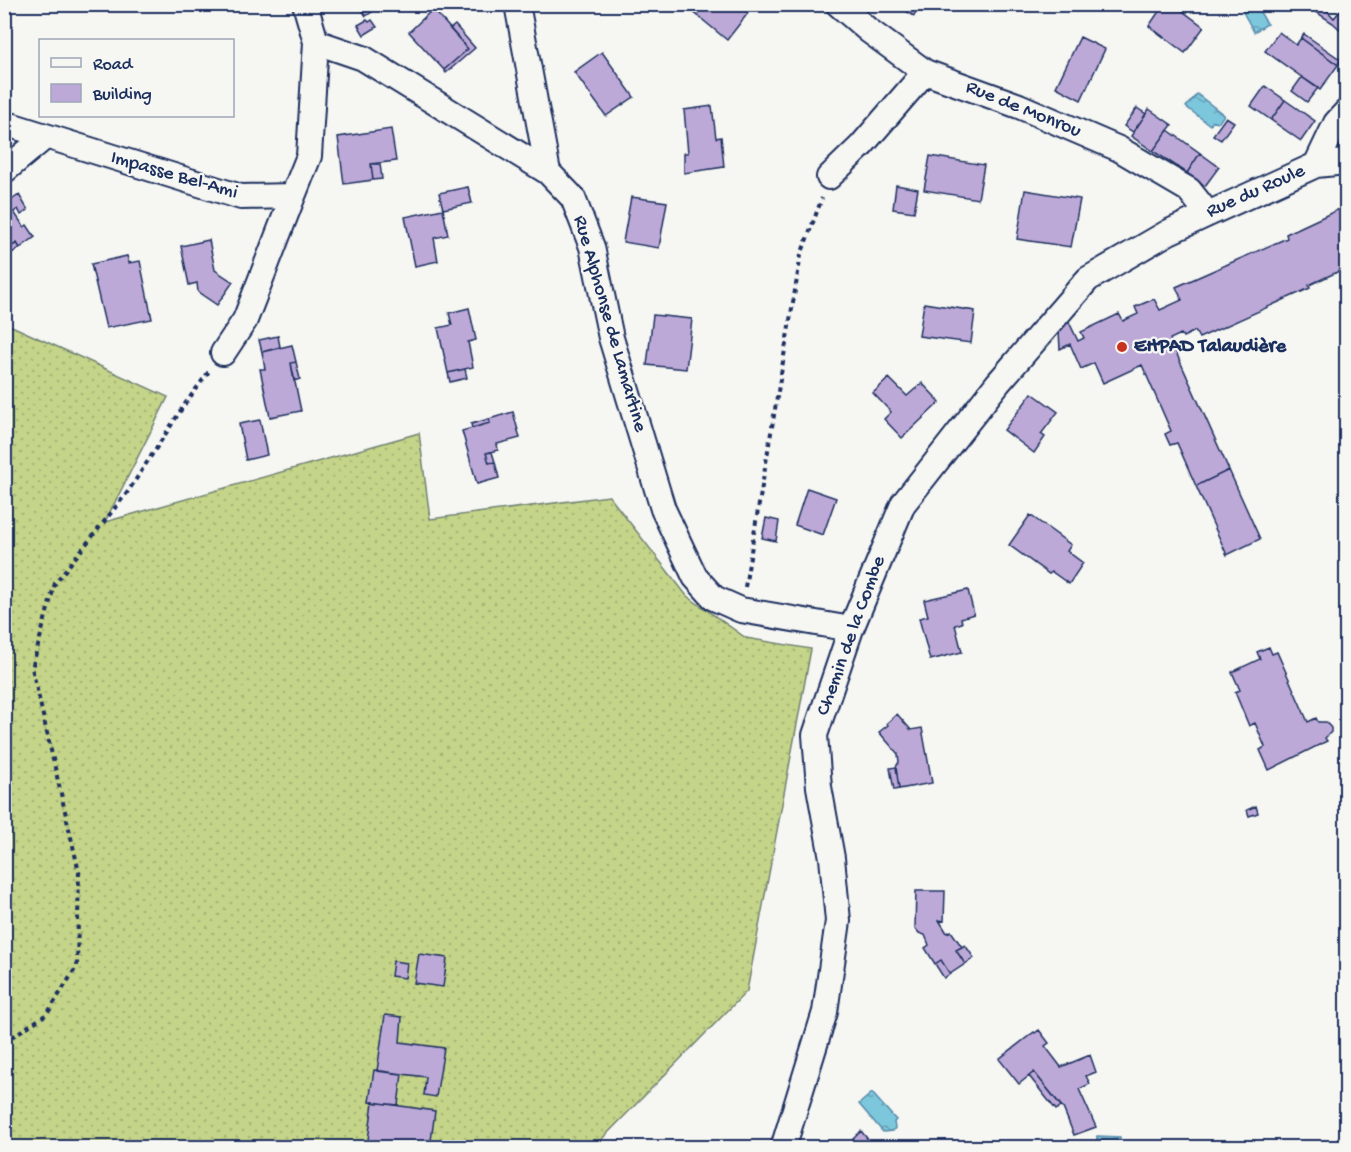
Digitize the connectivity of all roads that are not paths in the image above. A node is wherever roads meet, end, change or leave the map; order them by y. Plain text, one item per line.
1 (305, 4) edge
2 (517, 4) edge
3 (838, 4) edge
4 (316, 42) junction
5 (925, 72) junction
6 (1347, 112) edge
7 (4, 123) edge
8 (45, 137) junction
9 (1347, 162) edge
10 (1316, 165) junction
11 (4, 171) edge
12 (548, 172) junction
13 (829, 177) road end
14 (293, 196) junction
15 (1208, 214) junction
16 (1169, 232) joint
17 (223, 353) road end
18 (851, 629) junction
19 (783, 1148) edge

1 - 4 street
2 - 12 street
3 - 5 street, Rue de Monrou
4 - 12 street, Rue Alphonse de Lamartine
4 - 14 street
5 - 13 street
5 - 15 street, Rue de Monrou
6 - 10 street
7 - 8 street, Impasse Bel-Ami
8 - 11 street
8 - 14 street, Impasse Bel-Ami
9 - 10 street, Rue du Roule
10 - 15 street, Rue du Roule
12 - 18 street, Rue Alphonse de Lamartine
14 - 17 street
15 - 16 street, Rue du Roule
16 - 18 street, Chemin de la Combe
18 - 19 street, Chemin de la Combe

